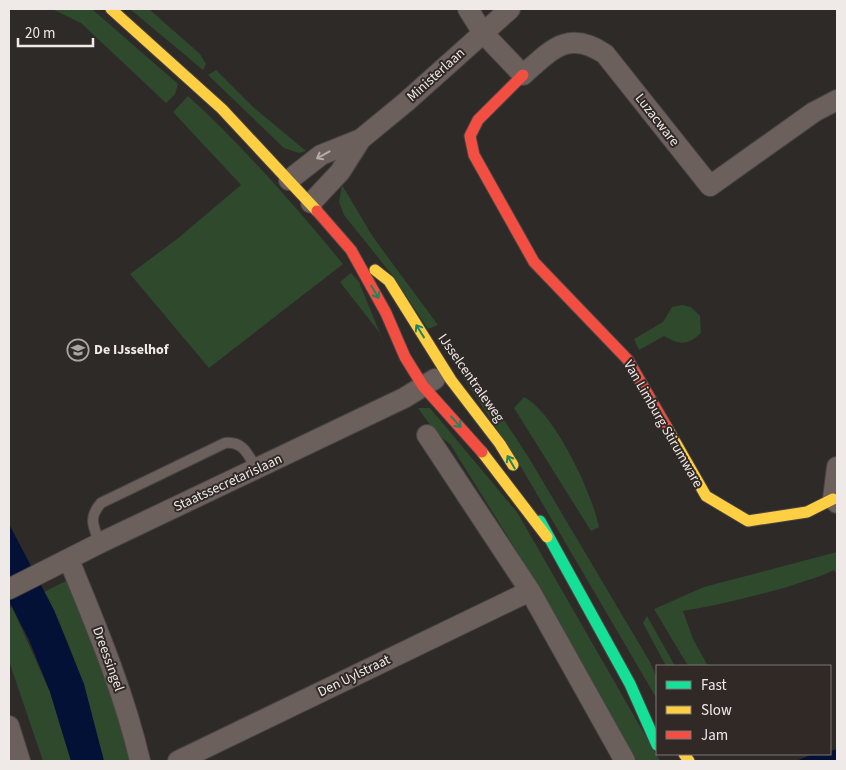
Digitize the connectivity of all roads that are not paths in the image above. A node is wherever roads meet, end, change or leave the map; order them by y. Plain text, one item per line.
1 (111, 9) edge
2 (468, 9) edge
3 (510, 9) edge
4 (483, 33) junction
5 (523, 75) junction
6 (837, 100) edge
7 (361, 139) junction
8 (289, 180) junction
9 (311, 203) junction
10 (351, 250) junction
11 (446, 372) junction
12 (423, 386) junction
13 (428, 435) dead end
14 (837, 467) edge
15 (257, 470) junction
16 (519, 476) dead end
17 (528, 493) dead end
18 (835, 501) edge
19 (547, 538) junction
20 (100, 543) junction
21 (66, 561) junction
22 (9, 589) edge
23 (530, 592) junction
24 (630, 684) junction
25 (656, 713) edge
26 (9, 726) edge
27 (656, 743) edge
28 (20, 761) edge
29 (140, 761) edge
30 (178, 761) edge
31 (626, 761) edge

1 - 8 street, IJsselcentraleweg
2 - 4 street
3 - 4 street, Ministerlaan
4 - 5 street
4 - 7 street, Ministerlaan
5 - 6 street, Luzacware
5 - 18 street, Van Limburg Stirumware
7 -> 8 street, Ministerlaan
7 - 9 street, Ministerlaan
8 - 9 street, IJsselcentraleweg
9 - 10 street, IJsselcentraleweg
11 -> 10 street, IJsselcentraleweg
10 -> 12 street, IJsselcentraleweg
11 - 12 street, Staatssecretarislaan
16 -> 11 street, IJsselcentraleweg
12 - 15 street, Staatssecretarislaan
12 -> 19 street, IJsselcentraleweg
13 - 23 street
14 - 18 street, Van Limburg Stirumware
15 - 20 street, Staatssecretarislaan
15 - 20 lane
17 - 19 street, IJsselcentraleweg
19 - 24 street, IJsselcentraleweg
20 - 21 street, Staatssecretarislaan
21 - 22 street, Staatssecretarislaan
21 - 29 street, Dreessingel
23 - 30 street, Den Uylstraat
23 - 31 street
24 - 25 street, IJsselcentraleweg
24 - 27 street, IJsselcentraleweg
26 - 28 street

